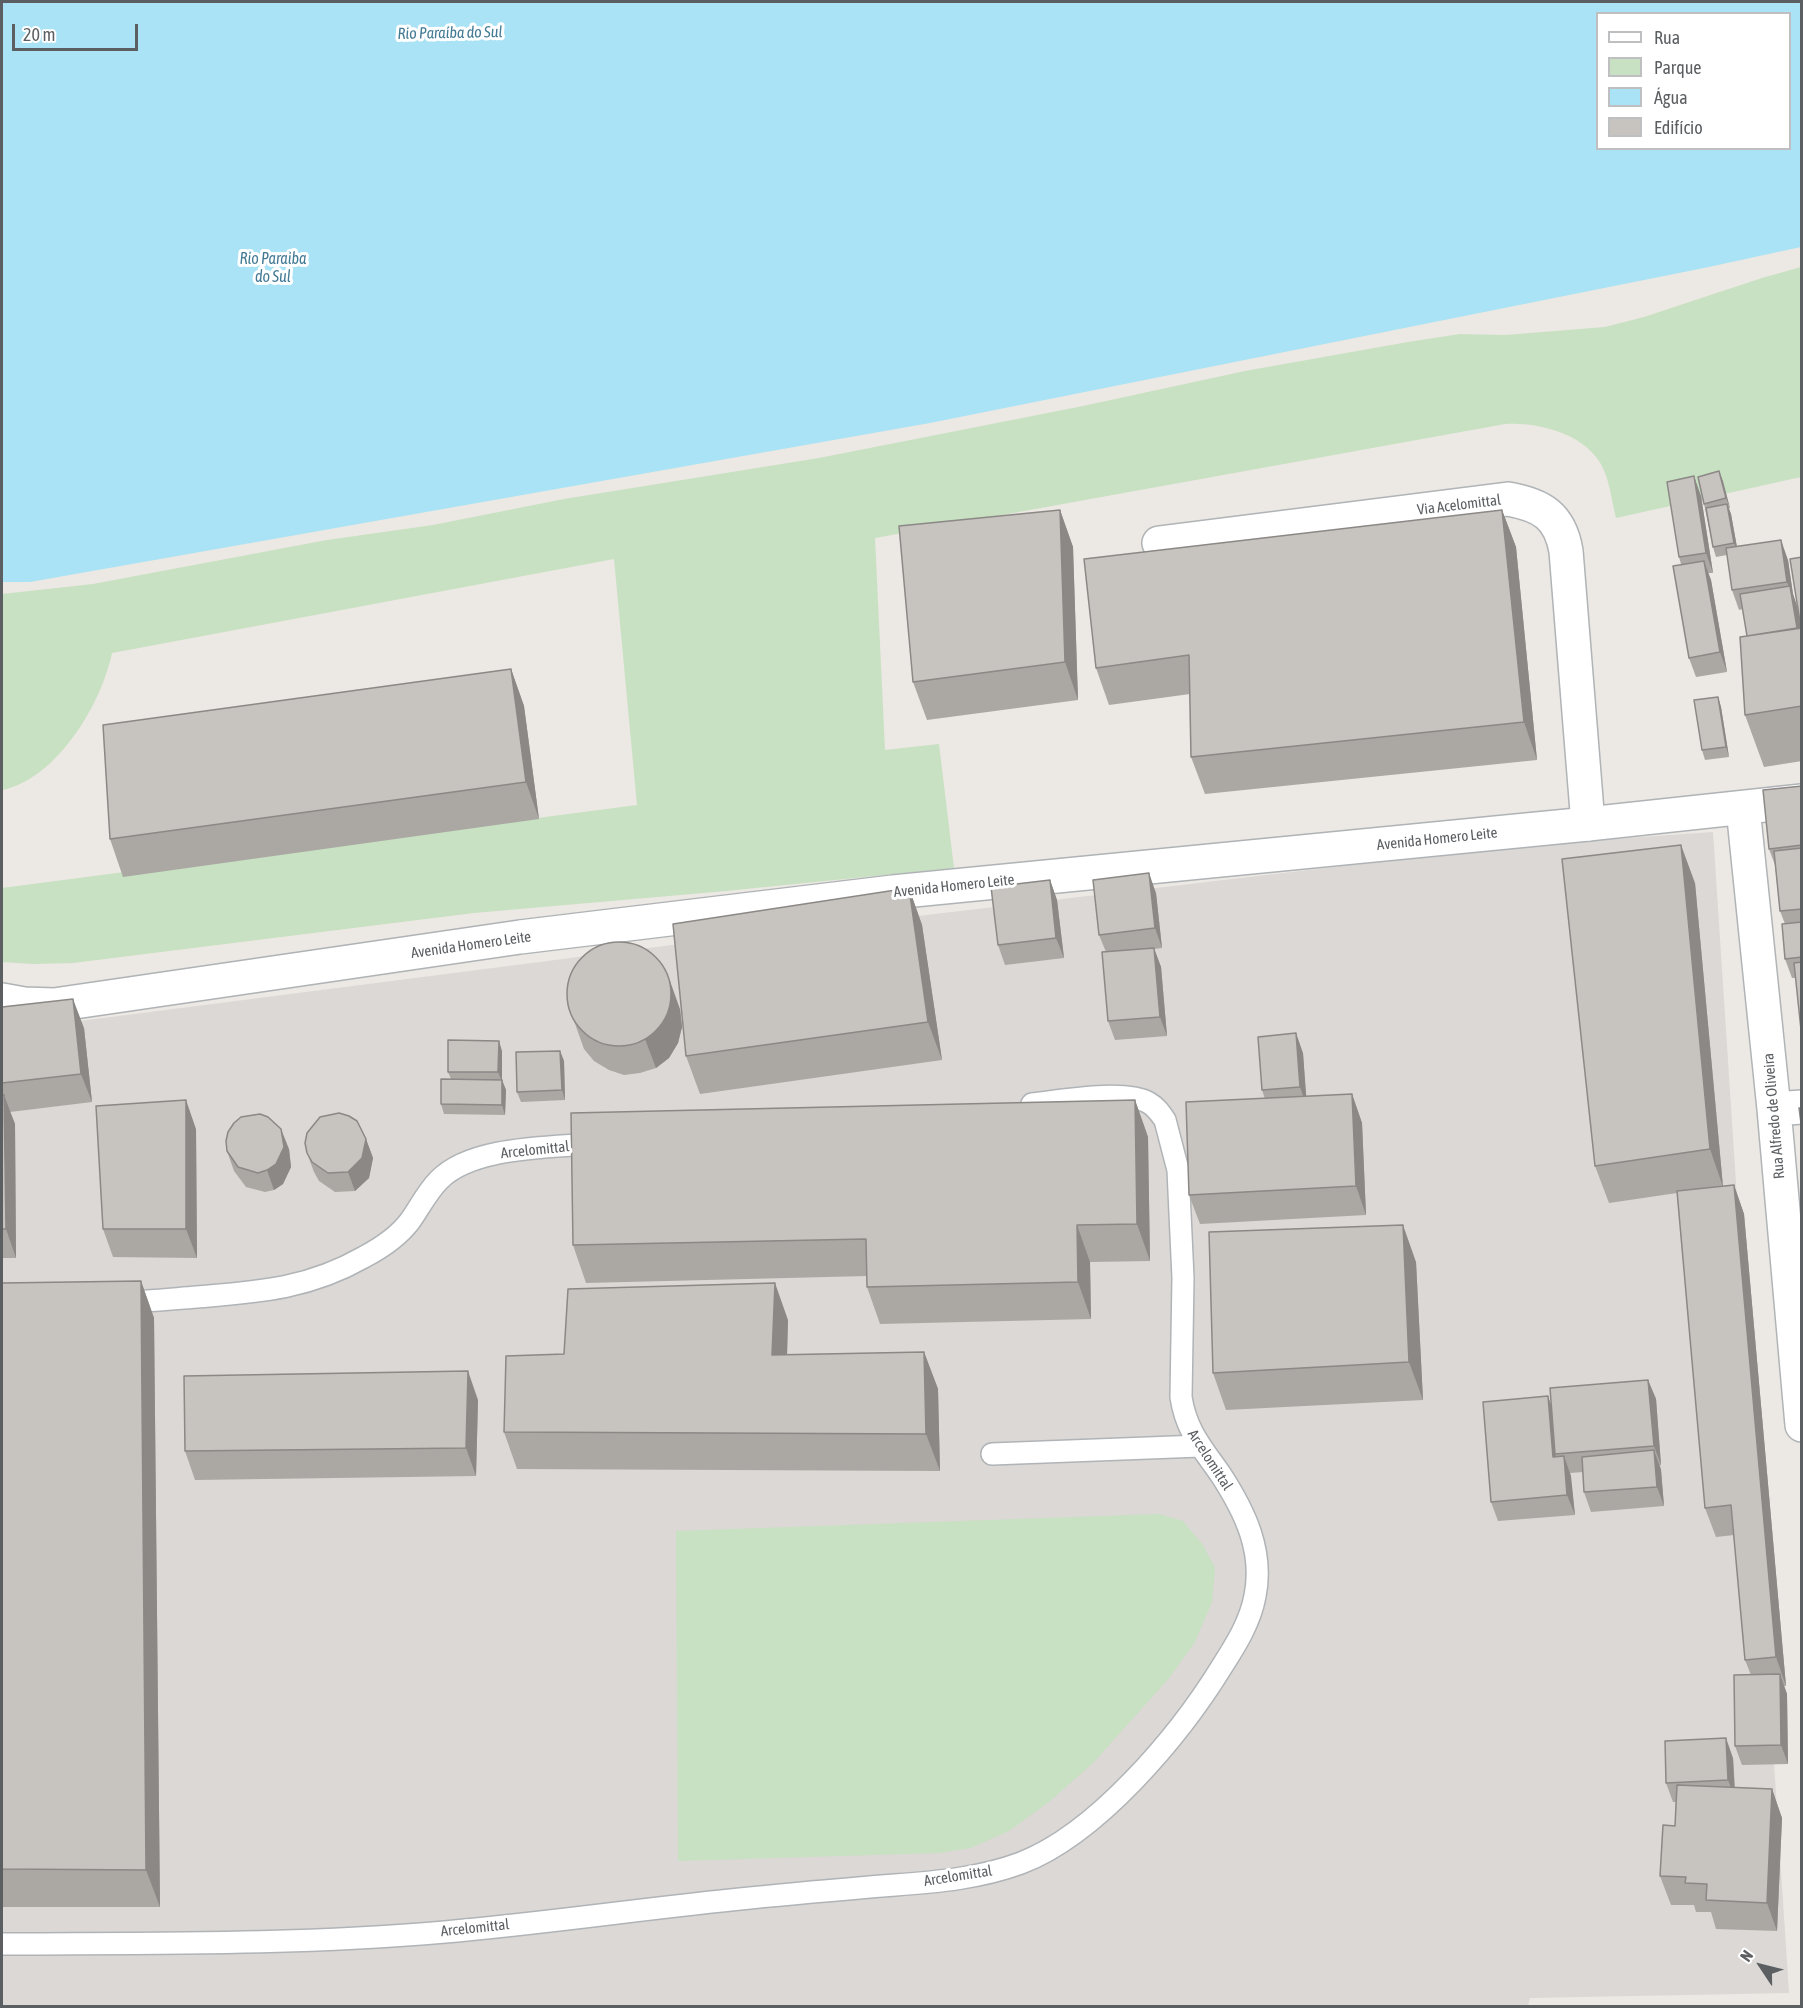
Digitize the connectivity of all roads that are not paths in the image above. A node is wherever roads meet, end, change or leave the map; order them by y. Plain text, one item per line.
1 (1159, 543) dead end
2 (1802, 801) edge
3 (1743, 808) junction
4 (1588, 824) junction
5 (2, 1000) edge
6 (1009, 1106) edge
7 (1788, 1108) edge
8 (618, 1142) edge
9 (97, 1302) edge
10 (1802, 1425) edge
11 (1200, 1446) junction
12 (992, 1454) dead end
13 (2, 1944) edge

1 - 4 street, Via Acelomittal
2 - 3 street, Avenida Homero Leite
3 - 4 street, Avenida Homero Leite
3 - 7 street, Rua Alfredo de Oliveira
4 - 5 street, Avenida Homero Leite
6 - 11 lane, Arcelomittal
7 - 10 street, Rua Alfredo de Oliveira
8 - 9 lane, Arcelomittal
11 - 12 lane
11 - 13 lane, Arcelomittal

